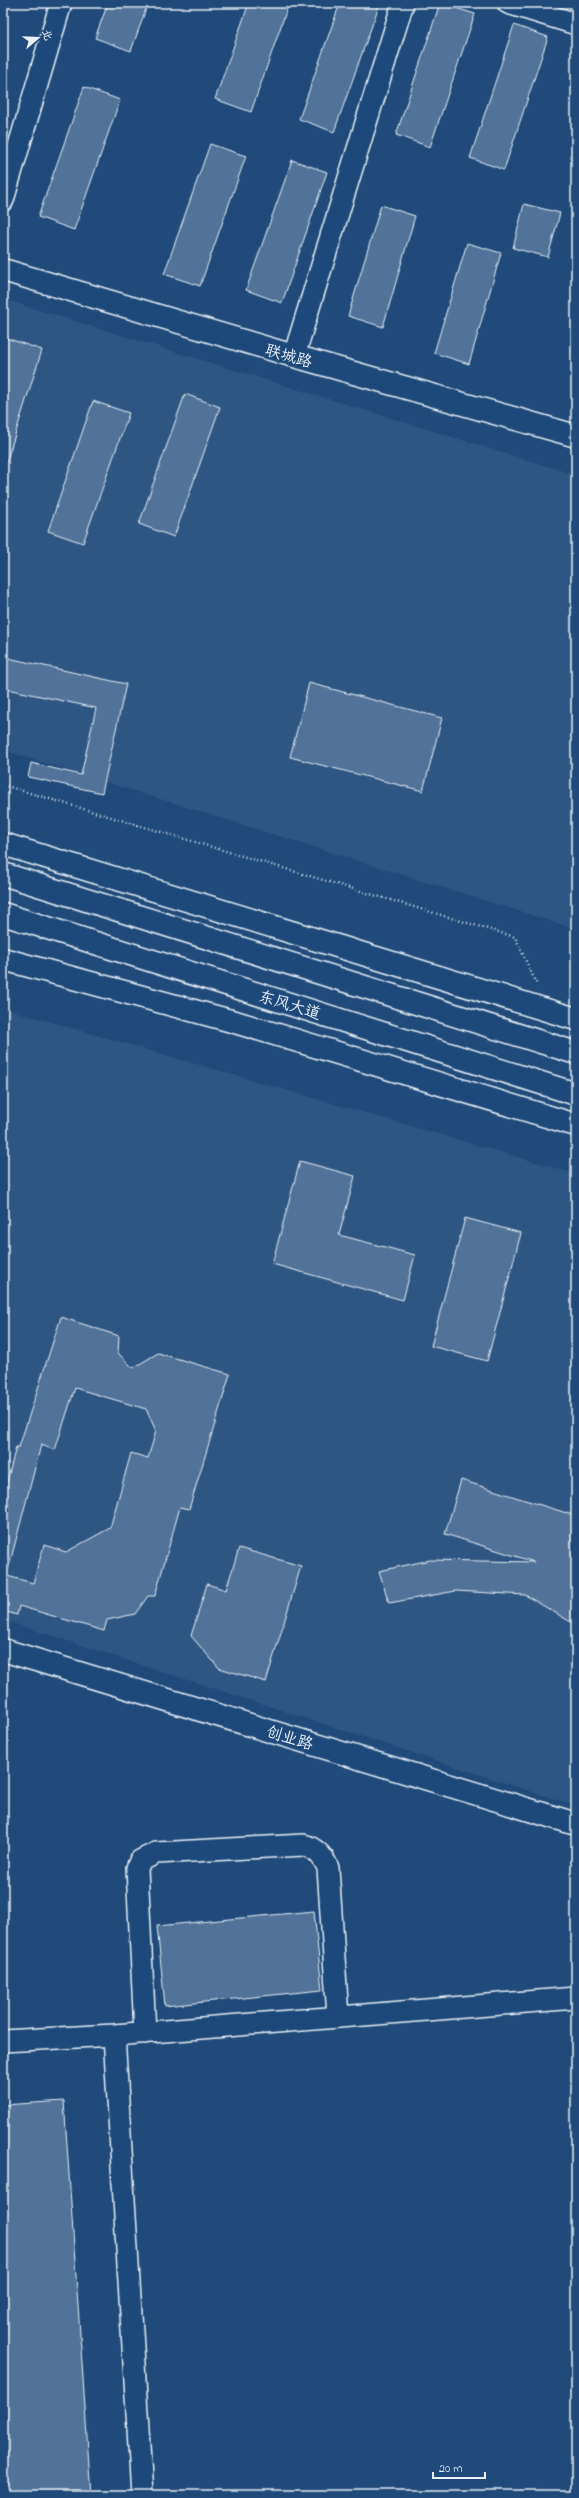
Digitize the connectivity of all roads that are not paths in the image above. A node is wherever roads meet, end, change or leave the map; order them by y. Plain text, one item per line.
1 (61, 3) edge
2 (403, 3) edge
3 (508, 3) edge
4 (576, 24) edge
5 (3, 200) edge
6 (3, 270) edge
7 (294, 356) junction
8 (576, 436) edge
9 (3, 844) edge
10 (3, 874) edge
11 (3, 914) edge
12 (3, 959) edge
13 (576, 1020) edge
14 (576, 1052) edge
15 (576, 1094) edge
16 (576, 1125) edge
17 (3, 1650) edge
18 (576, 1824) edge
19 (576, 1998) edge
20 (338, 2017) junction
21 (145, 2033) junction
22 (114, 2035) junction
23 (3, 2041) edge
24 (142, 2495) edge

1 - 5 street
2 - 7 street
3 - 4 street
6 - 7 main road, 联城路
7 - 8 main road, 联城路
9 - 13 main road
10 - 14 main road
11 - 15 main road, 东风大道
12 - 16 main road
17 - 18 main road, 创业路
19 - 20 street
20 - 21 street
20 - 21 street
21 - 22 street
22 - 23 street
22 - 24 street

